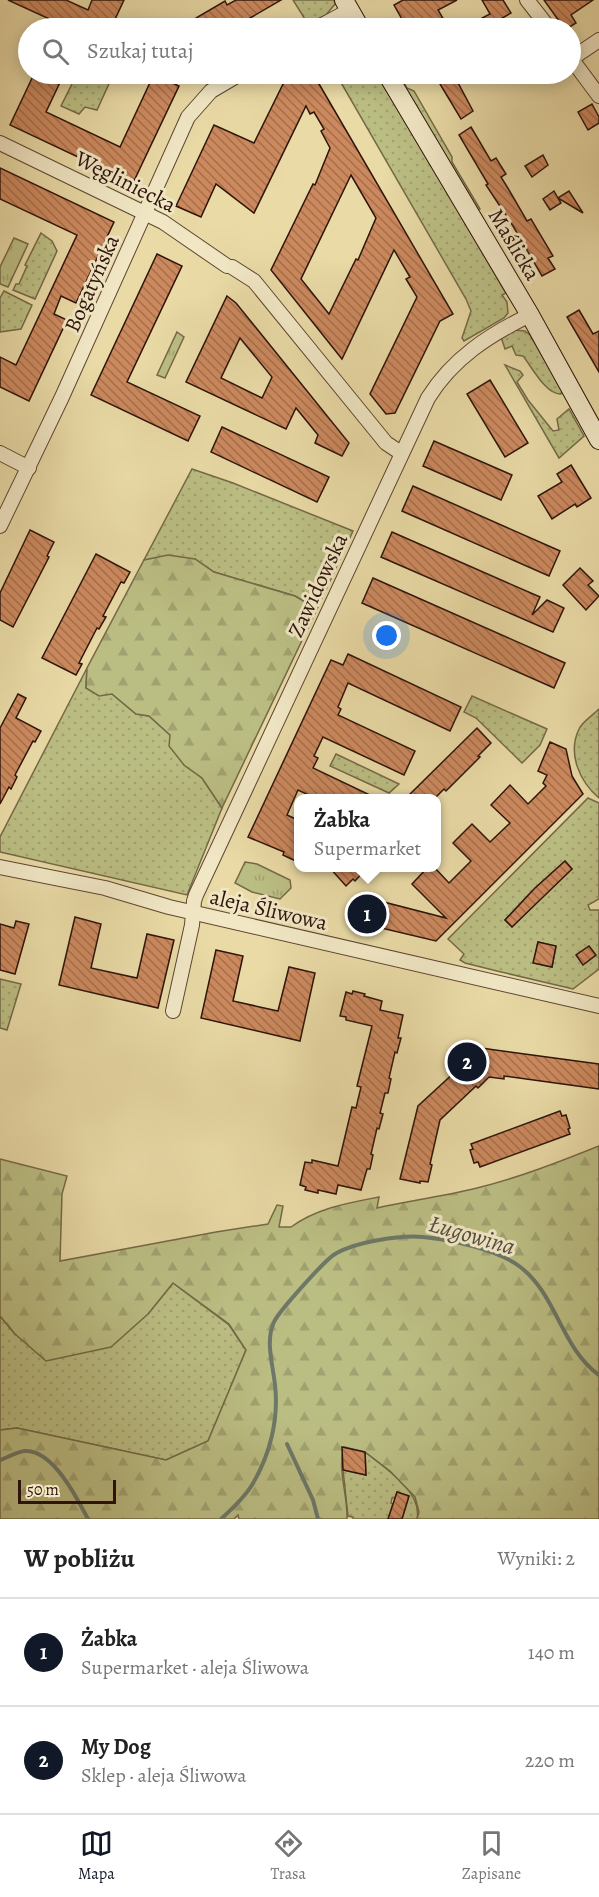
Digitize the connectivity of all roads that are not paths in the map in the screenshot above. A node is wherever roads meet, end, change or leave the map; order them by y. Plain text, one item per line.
1 (527, 0) edge
2 (347, 5) edge
3 (330, 18) edge
4 (541, 18) edge
5 (599, 40) edge
6 (581, 52) edge
7 (581, 72) edge
8 (223, 84) edge
9 (393, 84) edge
10 (599, 96) edge
11 (0, 143) edge
12 (145, 213) junction
13 (530, 315) junction
14 (599, 440) edge
15 (0, 453) edge
16 (401, 453) junction
17 (29, 468) junction
18 (0, 526) edge
19 (0, 867) edge
20 (193, 913) junction
21 (599, 1006) edge
22 (173, 1011) dead end

1 - 4 street
2 - 3 street
5 - 6 street
7 - 10 street
8 - 12 street, Bogatyńska
9 - 13 street, Maślicka
11 - 12 street, Węgliniecka
12 - 16 street, Węgliniecka
12 - 17 street, Bogatyńska
13 - 14 street, Maślicka
13 - 16 street, Zawidowska
15 - 17 street
16 - 20 street, Zawidowska
17 - 18 street, Bogatyńska
19 - 20 street, aleja Śliwowa
20 - 21 street, aleja Śliwowa
20 - 22 street, Zawidowska

